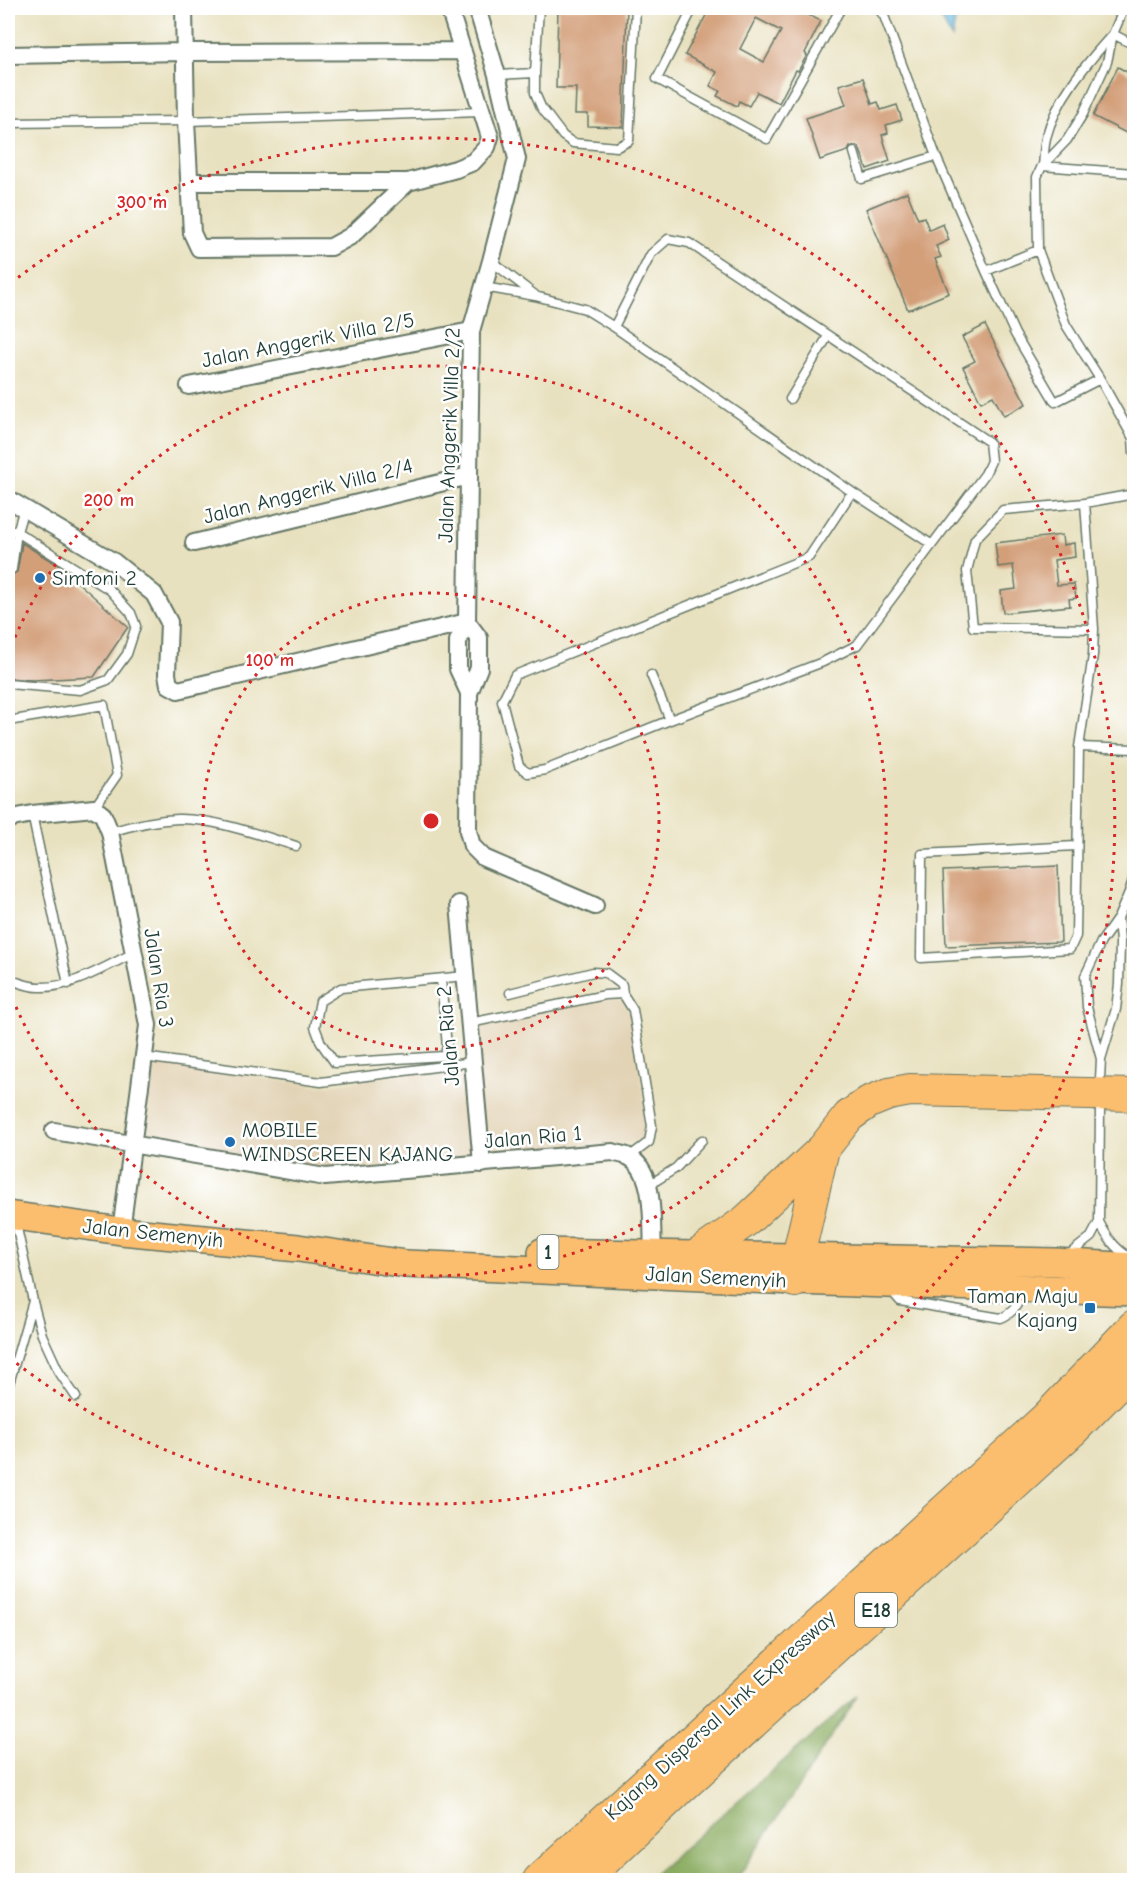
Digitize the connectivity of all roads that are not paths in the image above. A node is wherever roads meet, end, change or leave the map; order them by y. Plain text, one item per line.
1 (184, 8) edge
2 (449, 8) edge
3 (477, 8) edge
4 (538, 8) edge
5 (636, 8) edge
6 (693, 8) edge
7 (841, 8) edge
8 (878, 8) edge
9 (1124, 8) edge
10 (1113, 34) junction
11 (1134, 45) edge
12 (463, 51) junction
13 (185, 52) junction
14 (8, 55) edge
15 (535, 73) junction
16 (497, 75) junction
17 (482, 112) junction
18 (186, 121) junction
19 (8, 123) edge
20 (854, 152) dead end
21 (936, 156) junction
22 (1042, 166) junction
23 (1134, 173) edge
24 (189, 182) junction
25 (408, 182) junction
26 (1038, 250) junction
27 (491, 261) junction
28 (986, 272) junction
29 (484, 287) junction
30 (535, 296) junction
31 (614, 327) junction
32 (471, 331) junction
33 (828, 336) junction
34 (1100, 379) junction
35 (189, 386) dead end
36 (790, 399) dead end
37 (1134, 453) edge
38 (469, 476) junction
39 (852, 492) junction
40 (1134, 494) edge
41 (8, 499) edge
42 (1085, 503) junction
43 (24, 507) junction
44 (12, 531) edge
45 (194, 543) dead end
46 (931, 544) junction
47 (12, 569) dead end
48 (467, 622) junction
49 (1094, 630) junction
50 (651, 675) dead end
51 (8, 684) edge
52 (670, 720) junction
53 (8, 721) edge
54 (1079, 747) junction
55 (1134, 749) edge
56 (94, 808) junction
57 (32, 814) junction
58 (8, 819) edge
59 (110, 832) junction
60 (296, 846) dead end
61 (1077, 846) junction
62 (1134, 876) edge
63 (459, 904) dead end
64 (595, 906) dead end
65 (1118, 918) junction
66 (134, 953) junction
67 (465, 976) junction
68 (441, 978) junction
69 (8, 979) edge
70 (68, 984) junction
71 (510, 993) dead end
72 (623, 994) junction
73 (470, 1023) junction
74 (144, 1057) junction
75 (1101, 1059) junction
76 (473, 1062) junction
77 (1100, 1079) dead end
78 (1134, 1095) edge
79 (1101, 1108) dead end
80 (54, 1131) dead end
81 (702, 1140) dead end
82 (133, 1145) junction
83 (823, 1149) junction
84 (628, 1157) junction
85 (482, 1164) junction
86 (649, 1185) junction
87 (11, 1215) edge
88 (1099, 1222) junction
89 (121, 1231) junction
90 (298, 1248) junction
91 (653, 1253) junction
92 (698, 1255) junction
93 (1134, 1261) edge
94 (1134, 1267) edge
95 (797, 1269) junction
96 (1070, 1272) junction
97 (1134, 1292) edge
98 (33, 1301) junction
99 (1134, 1326) edge
100 (1134, 1368) edge
101 (8, 1387) edge
102 (75, 1397) dead end
103 (1059, 1425) junction
104 (539, 1881) edge
105 (584, 1881) edge

1 - 13 street
2 - 12 street
3 - 16 street, Jalan Anggerik Villa 2/2
4 - 15 lane
5 - 15 lane
6 - 7 lane
8 - 21 lane
9 - 10 lane
10 - 11 lane
10 - 22 lane
10 - 22 lane
12 - 13 street
12 - 17 street
13 - 14 street
13 - 18 street
15 - 16 lane
16 - 27 street, Jalan Anggerik Villa 2/2
17 - 18 lane
17 - 25 street
18 - 19 lane
18 - 24 street
20 - 21 lane
21 - 28 lane
22 - 23 lane
22 - 26 lane
24 - 25 street
24 - 25 street
26 - 28 lane
26 - 34 lane
27 - 29 street, Jalan Anggerik Villa 2/2
27 - 30 lane
28 - 34 lane
29 - 30 lane
29 - 32 street, Jalan Anggerik Villa 2/2
30 - 31 lane
31 - 33 lane
31 - 39 lane
32 - 35 street, Jalan Anggerik Villa 2/5
32 - 38 street, Jalan Anggerik Villa 2/2
33 - 36 lane
33 - 46 lane
34 - 37 lane
38 - 45 street, Jalan Anggerik Villa 2/4
38 - 48 street, Jalan Anggerik Villa 2/2
39 - 46 lane
39 - 52 lane
40 - 42 lane
41 - 43 street
42 - 49 lane
42 - 49 lane
43 - 44 lane
43 - 48 street
44 - 47 lane
44 - 51 lane
46 - 52 lane
48 - 64 street, Jalan Anggerik Villa 2/2
49 - 54 lane
50 - 52 lane
53 - 56 lane
54 - 55 lane
54 - 61 lane
56 - 57 street
56 - 59 street, Jalan Ria 3
57 - 58 street
57 - 70 lane
59 - 60 lane
59 - 66 street, Jalan Ria 3
61 - 61 lane
62 - 65 lane
63 - 67 street, Jalan Ria 2
65 - 75 lane
65 - 75 lane
66 - 70 lane
66 - 74 street, Jalan Ria 3
67 - 68 lane
67 - 73 street, Jalan Ria 2
68 - 68 lane
69 - 70 lane
71 - 72 lane
72 - 73 lane
72 - 84 lane
73 - 76 street, Jalan Ria 2
74 - 76 lane
74 - 82 street, Jalan Ria 3
75 - 77 lane
76 - 85 street, Jalan Ria 2
78 - 83 highway
79 - 88 lane
80 - 82 street, Jalan Ria 1
81 - 86 lane
82 - 85 street, Jalan Ria 1
82 - 89 street, Jalan Ria 3
83 - 92 highway
83 - 95 highway
84 - 85 street, Jalan Ria 1
84 - 86 street
86 - 91 street
87 - 89 main road, Jalan Semenyih / 1
87 - 98 lane
88 - 93 lane
88 - 96 lane
89 - 90 main road, Jalan Semenyih / 1
90 - 91 main road, Jalan Semenyih / 1
90 - 95 main road, Jalan Semenyih / 1
91 - 92 main road, Jalan Semenyih / 1
92 - 95 main road, Jalan Semenyih / 1
94 - 96 main road, Jalan Semenyih / 1
95 - 96 main road, Jalan Semenyih / 1
95 - 96 main road, Jalan Semenyih / 1
96 - 97 main road, Jalan Semenyih / 1
98 - 101 lane
98 - 102 lane
99 - 103 highway, Kajang Dispersal Link Expressway / E18
100 - 103 highway, Kajang Dispersal Link Expressway / E18
103 - 104 highway, Kajang Dispersal Link Expressway / E18
103 - 105 highway, Kajang Dispersal Link Expressway / E18

